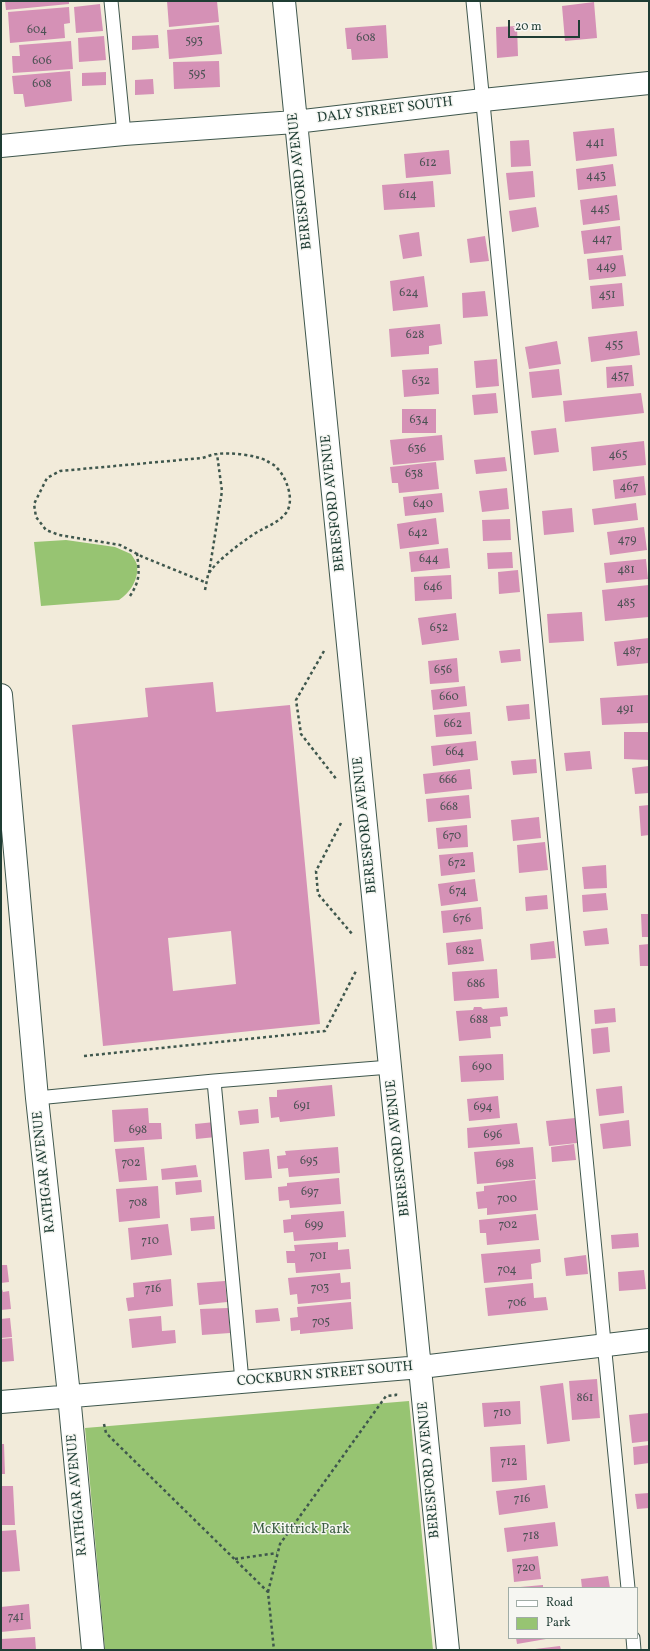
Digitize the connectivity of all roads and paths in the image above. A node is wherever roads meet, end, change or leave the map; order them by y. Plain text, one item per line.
1 (111, 1) edge
2 (284, 1) edge
3 (473, 1) edge
4 (649, 83) edge
5 (483, 100) junction
6 (295, 122) junction
7 (124, 134) junction
8 (1, 146) edge
9 (217, 454) junction
10 (137, 553) junction
11 (209, 574) junction
12 (207, 583) junction
13 (205, 590) dead end
14 (130, 596) dead end
15 (325, 648) dead end
16 (1, 694) edge
17 (339, 782) dead end
18 (343, 821) dead end
19 (354, 937) dead end
20 (357, 969) dead end
21 (84, 1056) dead end
22 (390, 1067) junction
23 (214, 1081) junction
24 (37, 1098) junction
25 (649, 1340) edge
26 (604, 1345) junction
27 (421, 1367) junction
28 (242, 1381) junction
29 (396, 1389) dead end
30 (69, 1395) junction
31 (1, 1402) edge
32 (104, 1424) dead end
33 (277, 1554) junction
34 (234, 1559) junction
35 (628, 1587) edge
36 (268, 1592) junction
37 (633, 1639) edge
38 (93, 1650) edge
39 (274, 1650) edge
40 (448, 1650) edge
41 (634, 1650) edge

1 - 7 lane
2 - 6 street, BERESFORD AVENUE
3 - 5 lane
4 - 5 street, DALY STREET SOUTH
5 - 6 street, DALY STREET SOUTH
5 - 26 lane
6 - 7 street, DALY STREET SOUTH
6 - 22 street, BERESFORD AVENUE
7 - 8 street, DALY STREET SOUTH
9 - 10 path
9 - 11 path
9 - 11 path
10 - 12 path
10 - 14 path
11 - 12 path
12 - 13 path
15 - 17 path
16 - 24 street, RATHGAR AVENUE
18 - 19 path
20 - 21 path
22 - 23 lane
22 - 27 street, BERESFORD AVENUE
23 - 24 lane
23 - 28 lane
24 - 30 street, RATHGAR AVENUE
25 - 26 street, COCKBURN STREET SOUTH
26 - 27 street, COCKBURN STREET SOUTH
26 - 35 lane
27 - 28 street, COCKBURN STREET SOUTH
27 - 40 street, BERESFORD AVENUE
28 - 30 street, COCKBURN STREET SOUTH
29 - 33 path
30 - 31 street, COCKBURN STREET SOUTH
30 - 38 street, RATHGAR AVENUE
32 - 34 path
33 - 34 path
33 - 36 path
34 - 36 path
36 - 39 path
37 - 41 lane

